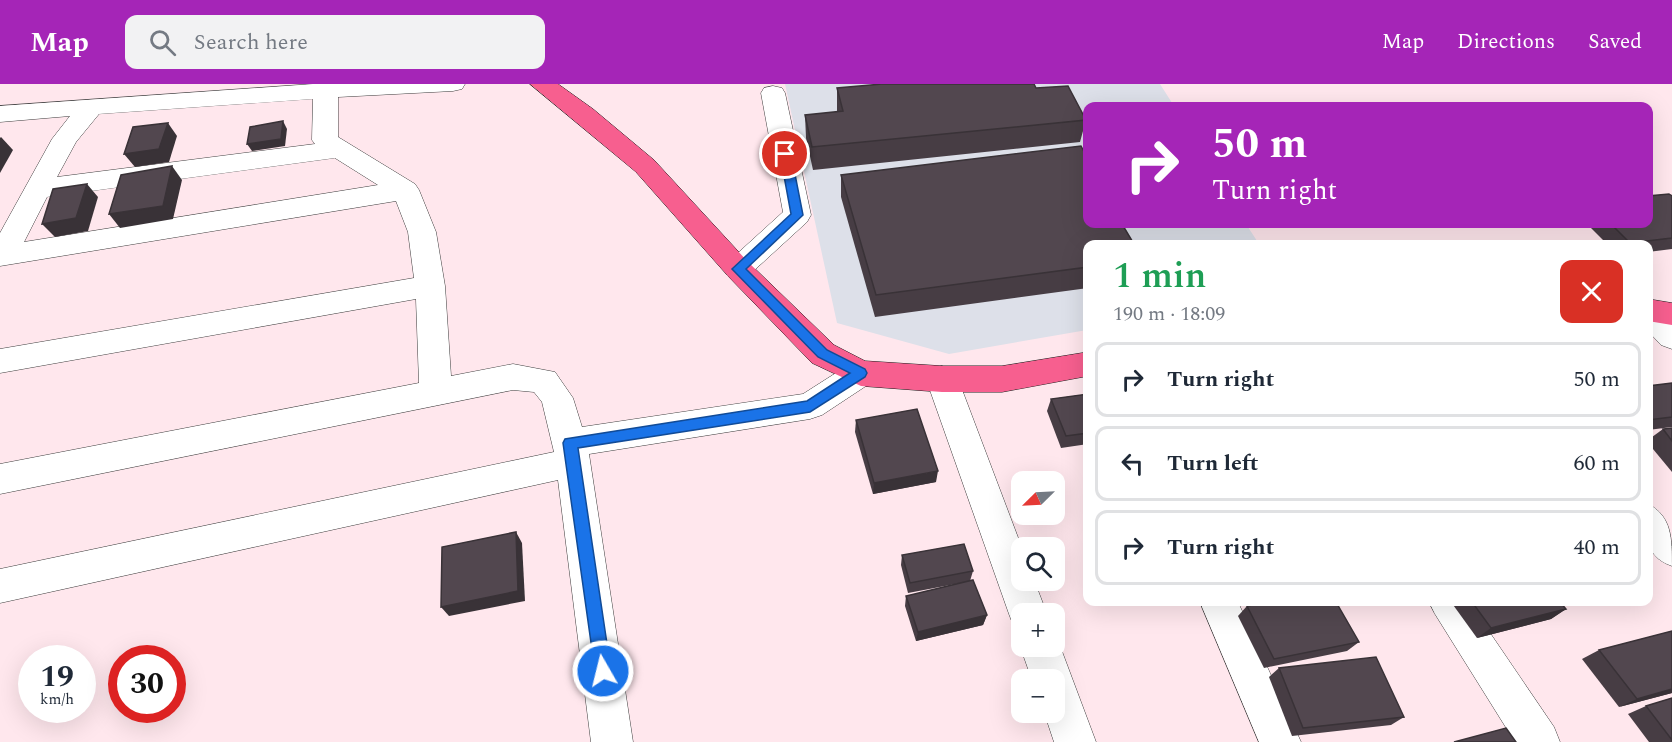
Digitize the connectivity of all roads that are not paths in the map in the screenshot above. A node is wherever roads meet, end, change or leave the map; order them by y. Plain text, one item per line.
1 (453, 84) edge
2 (542, 84) edge
3 (326, 92) junction
4 (774, 93) dead end
5 (107, 99) edge
6 (0, 114) edge
7 (339, 149) junction
8 (37, 189) junction
9 (405, 190) junction
10 (2, 256) edge
11 (738, 269) junction
12 (429, 286) junction
13 (1653, 312) edge
14 (1672, 314) edge
15 (1653, 316) edge
16 (1672, 337) edge
17 (0, 361) edge
18 (1083, 365) edge
19 (861, 373) junction
20 (942, 379) junction
21 (436, 392) junction
22 (571, 453) junction
23 (0, 479) edge
24 (1653, 526) edge
25 (1672, 550) edge
26 (0, 586) edge
27 (1024, 603) edge
28 (1221, 606) edge
29 (1451, 606) edge
30 (1065, 715) edge
31 (612, 742) edge
32 (1075, 742) edge
33 (1280, 742) edge
34 (1539, 742) edge

1 - 3 street
2 - 11 main road
3 - 5 street
3 - 7 street
4 - 11 street
5 - 6 street
5 - 8 street
7 - 8 street
7 - 9 street
8 - 10 street
9 - 10 street
9 - 12 street
11 - 19 main road
12 - 17 street
12 - 21 street
13 - 14 main road
15 - 16 street
18 - 20 main road
19 - 20 main road
19 - 22 street
20 - 27 street
21 - 22 street
21 - 23 street
22 - 26 street
22 - 31 street
24 - 25 street
28 - 33 street
29 - 34 street
30 - 32 street

